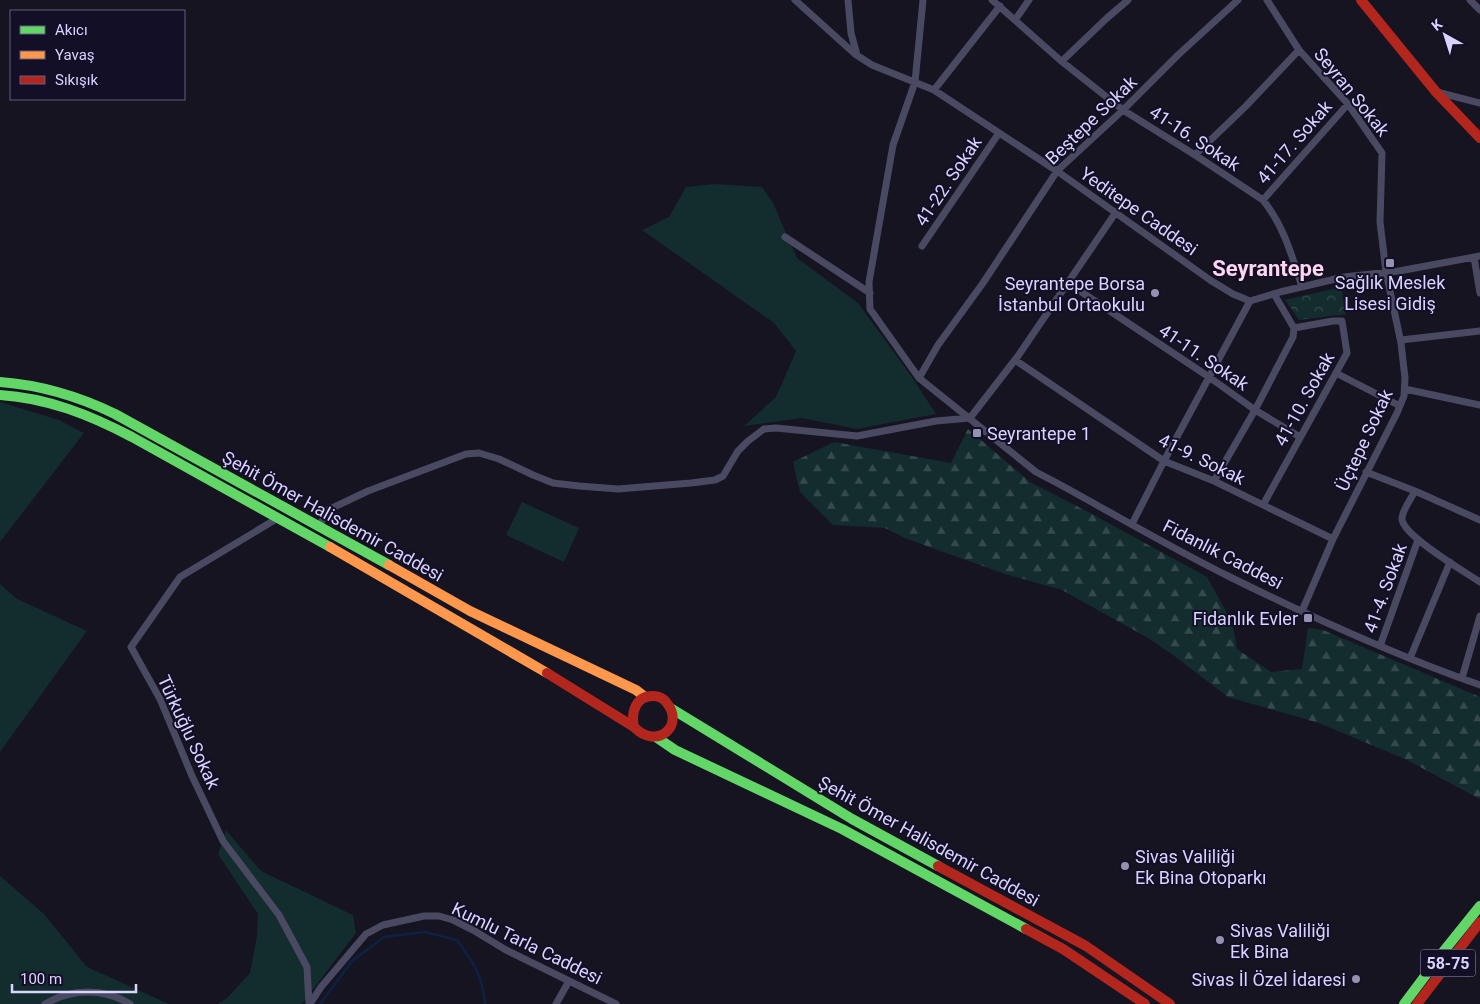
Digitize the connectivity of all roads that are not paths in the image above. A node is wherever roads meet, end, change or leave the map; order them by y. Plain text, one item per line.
1 (795, 0) edge
2 (848, 0) edge
3 (924, 0) edge
4 (992, 0) edge
5 (1029, 0) edge
6 (1128, 0) edge
7 (1238, 0) edge
8 (1267, 0) edge
9 (1361, 0) edge
10 (1470, 0) edge
11 (1000, 6) junction
12 (1480, 10) edge
13 (1015, 20) junction
14 (1299, 50) junction
15 (857, 55) junction
16 (1062, 61) junction
17 (915, 82) junction
18 (934, 90) junction
19 (1436, 92) junction
20 (1480, 103) edge
21 (1348, 104) junction
22 (1123, 110) junction
23 (999, 133) junction
24 (1480, 138) edge
25 (1195, 155) junction
26 (1057, 171) junction
27 (1263, 200) junction
28 (1116, 212) junction
29 (786, 237) dead end
30 (922, 246) dead end
31 (1477, 257) edge
32 (1386, 272) junction
33 (1068, 283) junction
34 (1302, 287) junction
35 (870, 293) junction
36 (1480, 293) edge
37 (1274, 294) junction
38 (1250, 301) junction
39 (1294, 328) junction
40 (1480, 331) edge
41 (1401, 340) junction
42 (1015, 360) junction
43 (1336, 373) junction
44 (1209, 377) junction
45 (919, 378) junction
46 (0, 382) edge
47 (1405, 389) junction
48 (0, 395) edge
49 (1480, 405) edge
50 (1400, 406) junction
51 (1255, 410) junction
52 (970, 418) junction
53 (1300, 437) junction
54 (1164, 461) junction
55 (1366, 472) junction
56 (1214, 481) junction
57 (1415, 491) junction
58 (1263, 506) junction
59 (278, 518) junction
60 (1480, 520) edge
61 (1132, 524) junction
62 (319, 526) junction
63 (1333, 539) junction
64 (1418, 540) junction
65 (1450, 562) junction
66 (1480, 582) edge
67 (1302, 611) junction
68 (1480, 616) edge
69 (1380, 646) junction
70 (1410, 658) junction
71 (1462, 678) junction
72 (1480, 685) edge
73 (645, 697) junction
74 (672, 709) junction
75 (634, 727) junction
76 (656, 737) junction
77 (1480, 906) edge
78 (1480, 922) edge
79 (569, 981) junction
80 (611, 1003) edge
81 (45, 1004) edge
82 (130, 1004) edge
83 (309, 1004) edge
84 (556, 1004) edge
85 (1145, 1004) edge
86 (1170, 1004) edge
87 (1404, 1004) edge
88 (1417, 1004) edge

1 - 15 street, Yeditepe Caddesi
2 - 15 street
3 - 17 street, Fidanlık Caddesi
4 - 11 street, 41-16. Sokak
5 - 13 street
6 - 16 street
7 - 22 street, Beştepe Sokak
8 - 14 street, Seyran Sokak
9 - 19 main road
10 - 12 street
11 - 13 street, 41-16. Sokak
11 - 18 street
13 - 16 street, 41-16. Sokak
14 - 21 street, Seyran Sokak
14 - 25 street
15 - 17 street, Yeditepe Caddesi
16 - 22 street, 41-16. Sokak
17 - 18 street, Yeditepe Caddesi
17 - 35 street, Fidanlık Caddesi
18 - 23 street, Yeditepe Caddesi
19 - 20 street
19 - 24 main road
21 - 27 street, 41-17. Sokak
21 - 32 street, Seyran Sokak
22 - 25 street, 41-16. Sokak
22 - 26 street, Beştepe Sokak
23 - 26 street, Yeditepe Caddesi
23 - 30 street, 41-22. Sokak
25 - 27 street, 41-16. Sokak
26 - 28 street, Yeditepe Caddesi
26 - 45 street, Beştepe Sokak
27 - 34 street, 41-16. Sokak
28 - 33 street
28 - 38 street, Yeditepe Caddesi
29 - 35 street
31 - 32 street
31 - 36 street
32 - 34 street
32 - 41 street, Üçtepe Sokak
33 - 42 street
33 - 44 street, 41-11. Sokak
34 - 37 street
35 - 45 street, Fidanlık Caddesi
37 - 38 street
37 - 39 street
38 - 44 street
39 - 43 street, 41-10. Sokak
39 - 51 street
40 - 41 street
41 - 47 street, Üçtepe Sokak
42 - 52 street
42 - 54 street, 41-9. Sokak
43 - 50 street
43 - 53 street, 41-10. Sokak
44 - 51 street, 41-11. Sokak
44 - 54 street
45 - 52 street, Fidanlık Caddesi
46 - 62 main road, Şehit Ömer Halisdemir Caddesi
47 - 49 street
47 - 50 street, Üçtepe Sokak
48 - 59 main road, Şehit Ömer Halisdemir Caddesi
50 - 55 street, Üçtepe Sokak
51 - 53 street, 41-11. Sokak
51 - 56 street
52 - 61 street, Fidanlık Caddesi
52 - 62 street
53 - 58 street, 41-10. Sokak
54 - 56 street, 41-9. Sokak
54 - 61 street
55 - 57 street
55 - 63 street, Üçtepe Sokak
56 - 58 street, 41-9. Sokak
57 - 60 street
57 - 64 street
58 - 63 street, 41-9. Sokak
59 - 75 main road, Şehit Ömer Halisdemir Caddesi
59 - 83 street, Türkuğlu Sokak
61 - 67 street, Fidanlık Caddesi
62 - 73 main road, Şehit Ömer Halisdemir Caddesi
63 - 67 street, Üçtepe Sokak
64 - 65 street
64 - 69 street, 41-4. Sokak
65 - 66 street
65 - 70 street
67 - 69 street, Fidanlık Caddesi
68 - 71 street
69 - 70 street, Fidanlık Caddesi
70 - 71 street, Fidanlık Caddesi
71 - 72 street, Fidanlık Caddesi
73 - 74 main road
73 - 75 main road
74 - 76 main road
74 - 86 main road, Şehit Ömer Halisdemir Caddesi
75 - 76 main road
76 - 85 main road, Şehit Ömer Halisdemir Caddesi
77 - 87 main road
78 - 88 main road, 58-75
79 - 80 street, Kumlu Tarla Caddesi
79 - 83 street, Kumlu Tarla Caddesi
79 - 84 street
81 - 82 street

